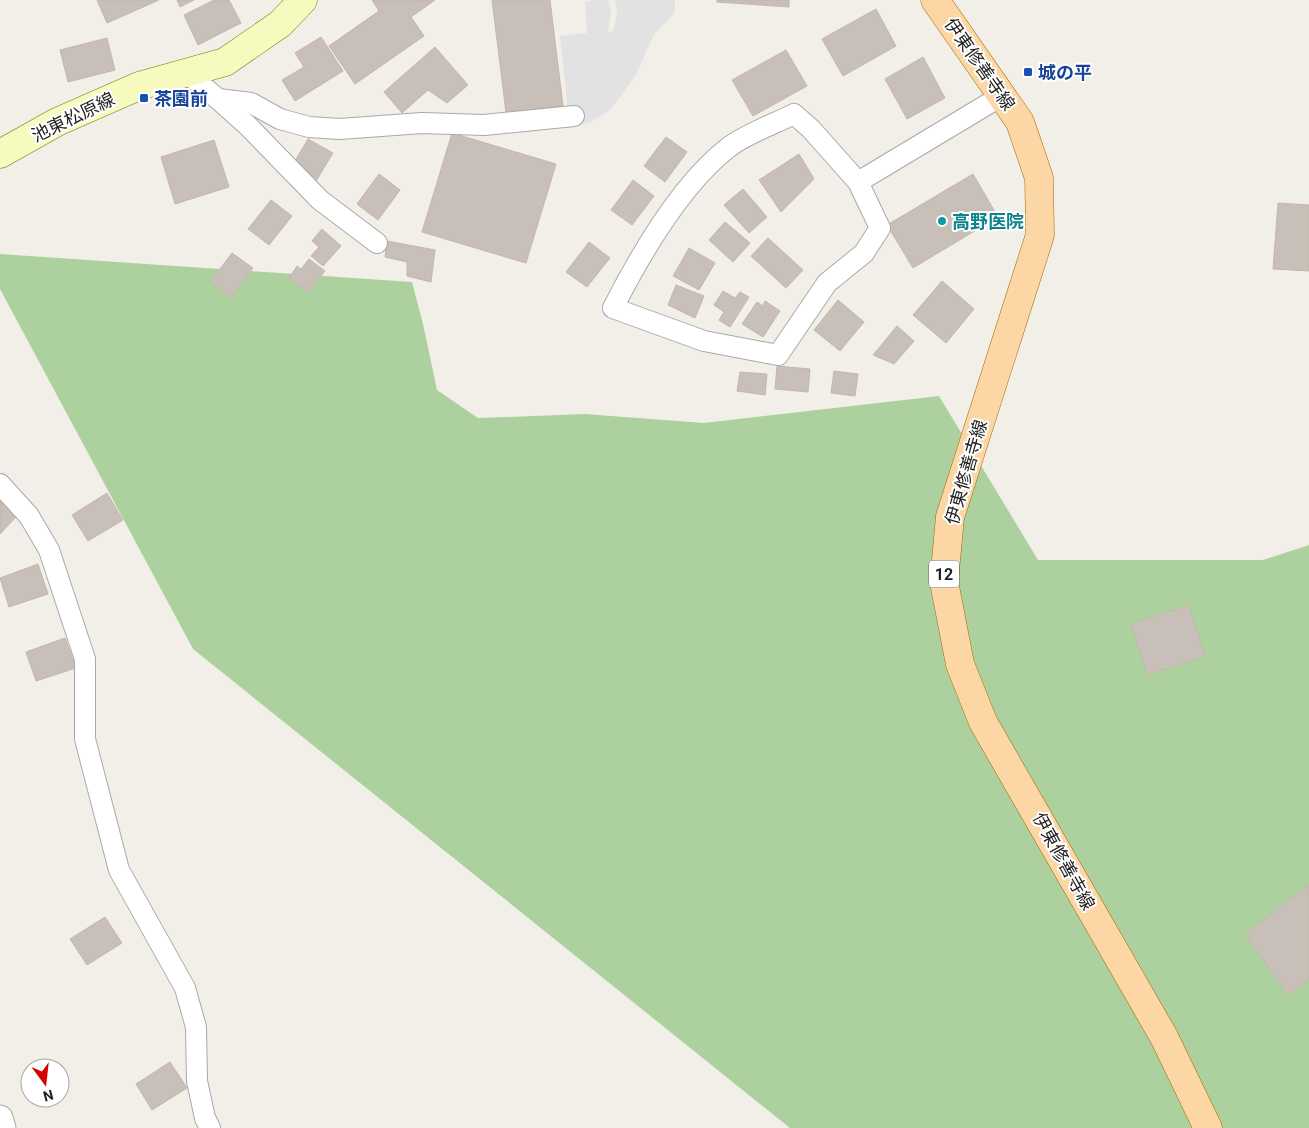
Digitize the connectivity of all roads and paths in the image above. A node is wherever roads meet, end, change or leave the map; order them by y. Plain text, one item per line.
1 (303, 0) edge
2 (935, 0) edge
3 (188, 74) junction
4 (1002, 95) junction
5 (218, 100) junction
6 (574, 116) dead end
7 (0, 154) edge
8 (858, 182) junction
9 (377, 243) dead end
10 (0, 484) edge
11 (0, 1118) edge
12 (3, 1128) edge
13 (210, 1128) edge
14 (1208, 1128) edge

1 - 3 main road, 池東松原線
2 - 4 main road, 伊東修善寺線 / 12
3 - 5 street
3 - 7 main road, 池東松原線
4 - 8 street
4 - 14 main road, 伊東修善寺線 / 12
5 - 6 street
5 - 9 street
8 - 8 street
10 - 13 street
11 - 12 street

